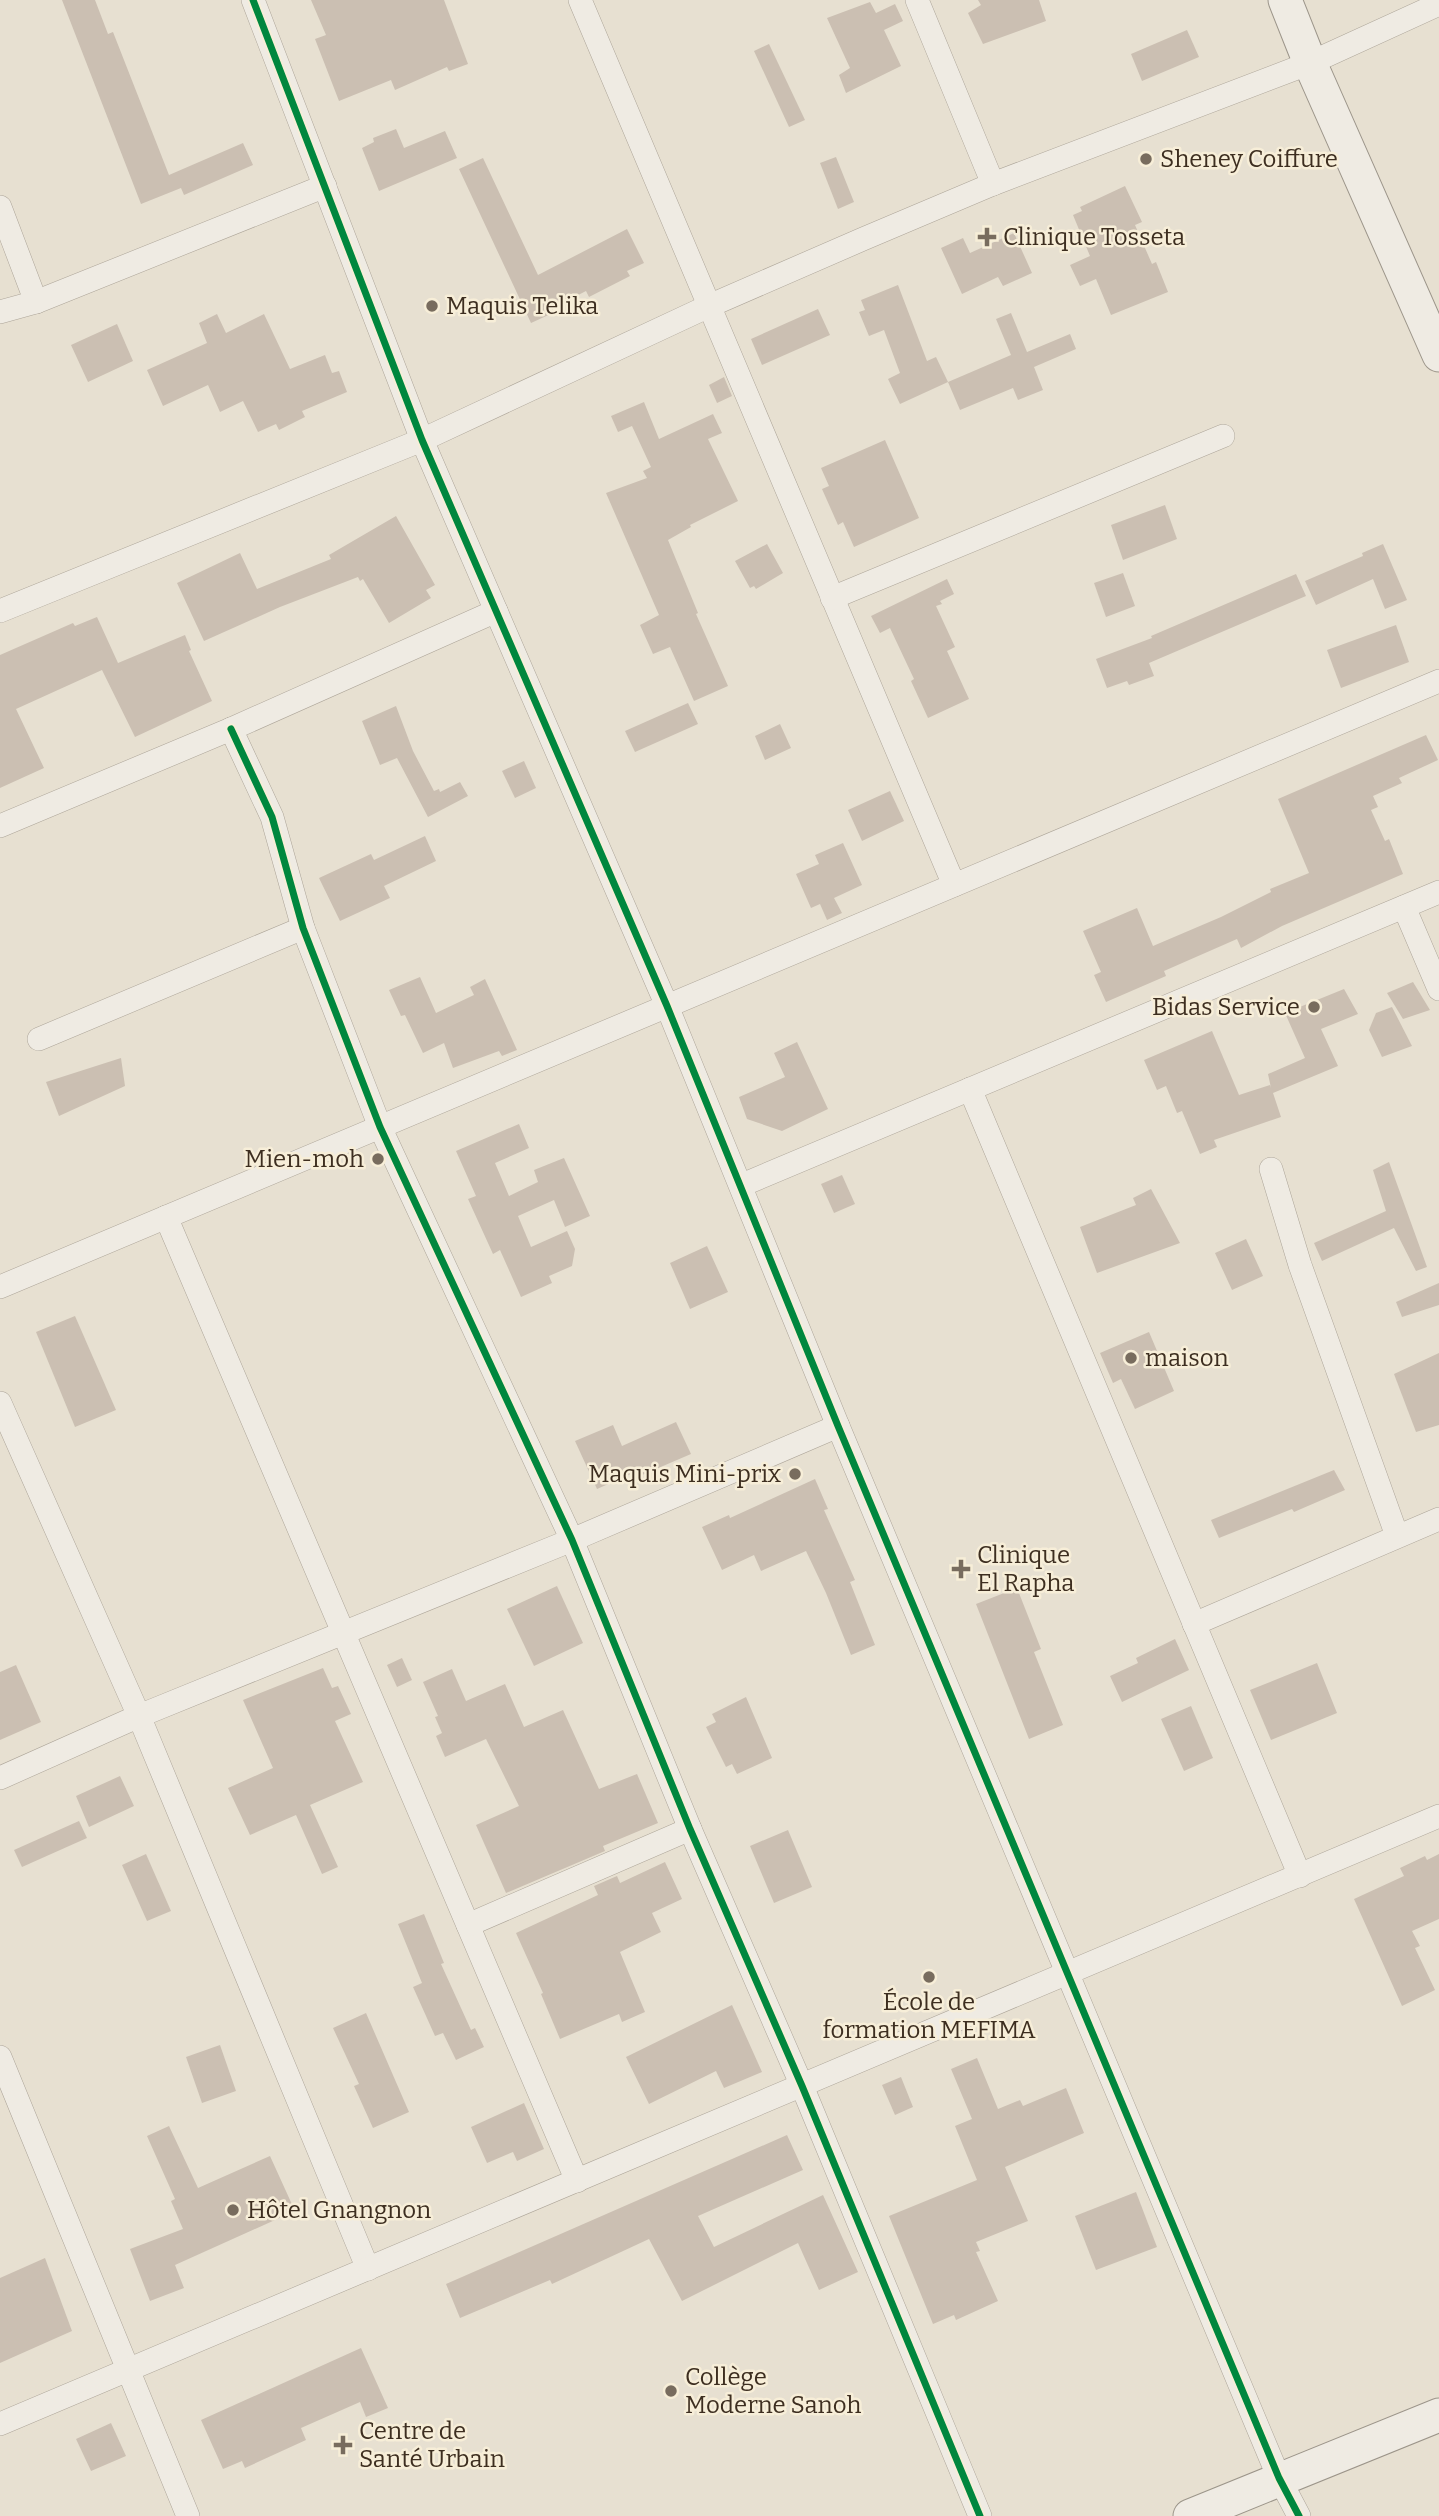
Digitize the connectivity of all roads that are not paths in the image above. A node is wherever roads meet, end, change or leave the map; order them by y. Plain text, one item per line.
1 (253, 0) edge
2 (580, 0) edge
3 (917, 0) edge
4 (1285, 0) edge
5 (1439, 4) edge
6 (1310, 63) junction
7 (993, 184) junction
8 (325, 186) junction
9 (0, 207) edge
10 (36, 302) junction
11 (709, 306) junction
12 (0, 312) edge
13 (1439, 355) edge
14 (1223, 436) dead end
15 (422, 440) junction
16 (832, 598) junction
17 (0, 611) edge
18 (496, 611) junction
19 (1439, 681) edge
20 (231, 729) junction
21 (0, 826) edge
22 (954, 885) junction
23 (1439, 892) edge
24 (1404, 907) junction
25 (303, 928) junction
26 (1439, 989) edge
27 (667, 1006) junction
28 (39, 1039) dead end
29 (970, 1089) junction
30 (380, 1127) junction
31 (1271, 1169) dead end
32 (742, 1185) junction
33 (166, 1217) junction
34 (0, 1287) edge
35 (0, 1403) edge
36 (838, 1426) junction
37 (1439, 1519) edge
38 (1397, 1536) junction
39 (572, 1539) junction
40 (1194, 1623) junction
41 (345, 1632) junction
42 (139, 1716) junction
43 (0, 1778) edge
44 (1439, 1816) edge
45 (690, 1829) junction
46 (1300, 1876) junction
47 (468, 1924) junction
48 (1069, 1973) junction
49 (0, 2057) edge
50 (802, 2086) junction
51 (577, 2181) junction
52 (368, 2269) junction
53 (127, 2370) junction
54 (1439, 2415) edge
55 (0, 2424) edge
56 (1279, 2478) junction
57 (188, 2516) edge
58 (980, 2516) edge
59 (1189, 2516) edge
60 (1299, 2516) edge

1 - 8 street
2 - 11 street
3 - 7 street
4 - 6 street
5 - 6 street
6 - 7 street
6 - 13 street
7 - 11 street
8 - 10 street
8 - 15 street
9 - 10 street
10 - 12 street
11 - 15 street
11 - 16 street
14 - 16 street
15 - 17 street
15 - 18 street
16 - 22 street
18 - 20 street
18 - 27 street
19 - 22 street
20 - 21 street
20 - 25 street
22 - 27 street
23 - 24 street
24 - 26 street
24 - 29 street
25 - 28 street
25 - 30 street
27 - 30 street
27 - 32 street
29 - 32 street
29 - 40 street
30 - 33 street
30 - 39 street
31 - 38 street
32 - 36 street
33 - 34 street
33 - 41 street
35 - 42 street
36 - 39 street
36 - 48 street
37 - 38 street
38 - 40 street
39 - 41 street
39 - 45 street
40 - 46 street
41 - 42 street
41 - 47 street
42 - 43 street
42 - 52 street
44 - 46 street
45 - 47 street
45 - 50 street
46 - 48 street
47 - 51 street
48 - 50 street
48 - 56 street
49 - 53 street
50 - 51 street
50 - 58 street
51 - 52 street
52 - 53 street
53 - 55 street
53 - 57 street
54 - 56 street
56 - 59 street
56 - 60 street

